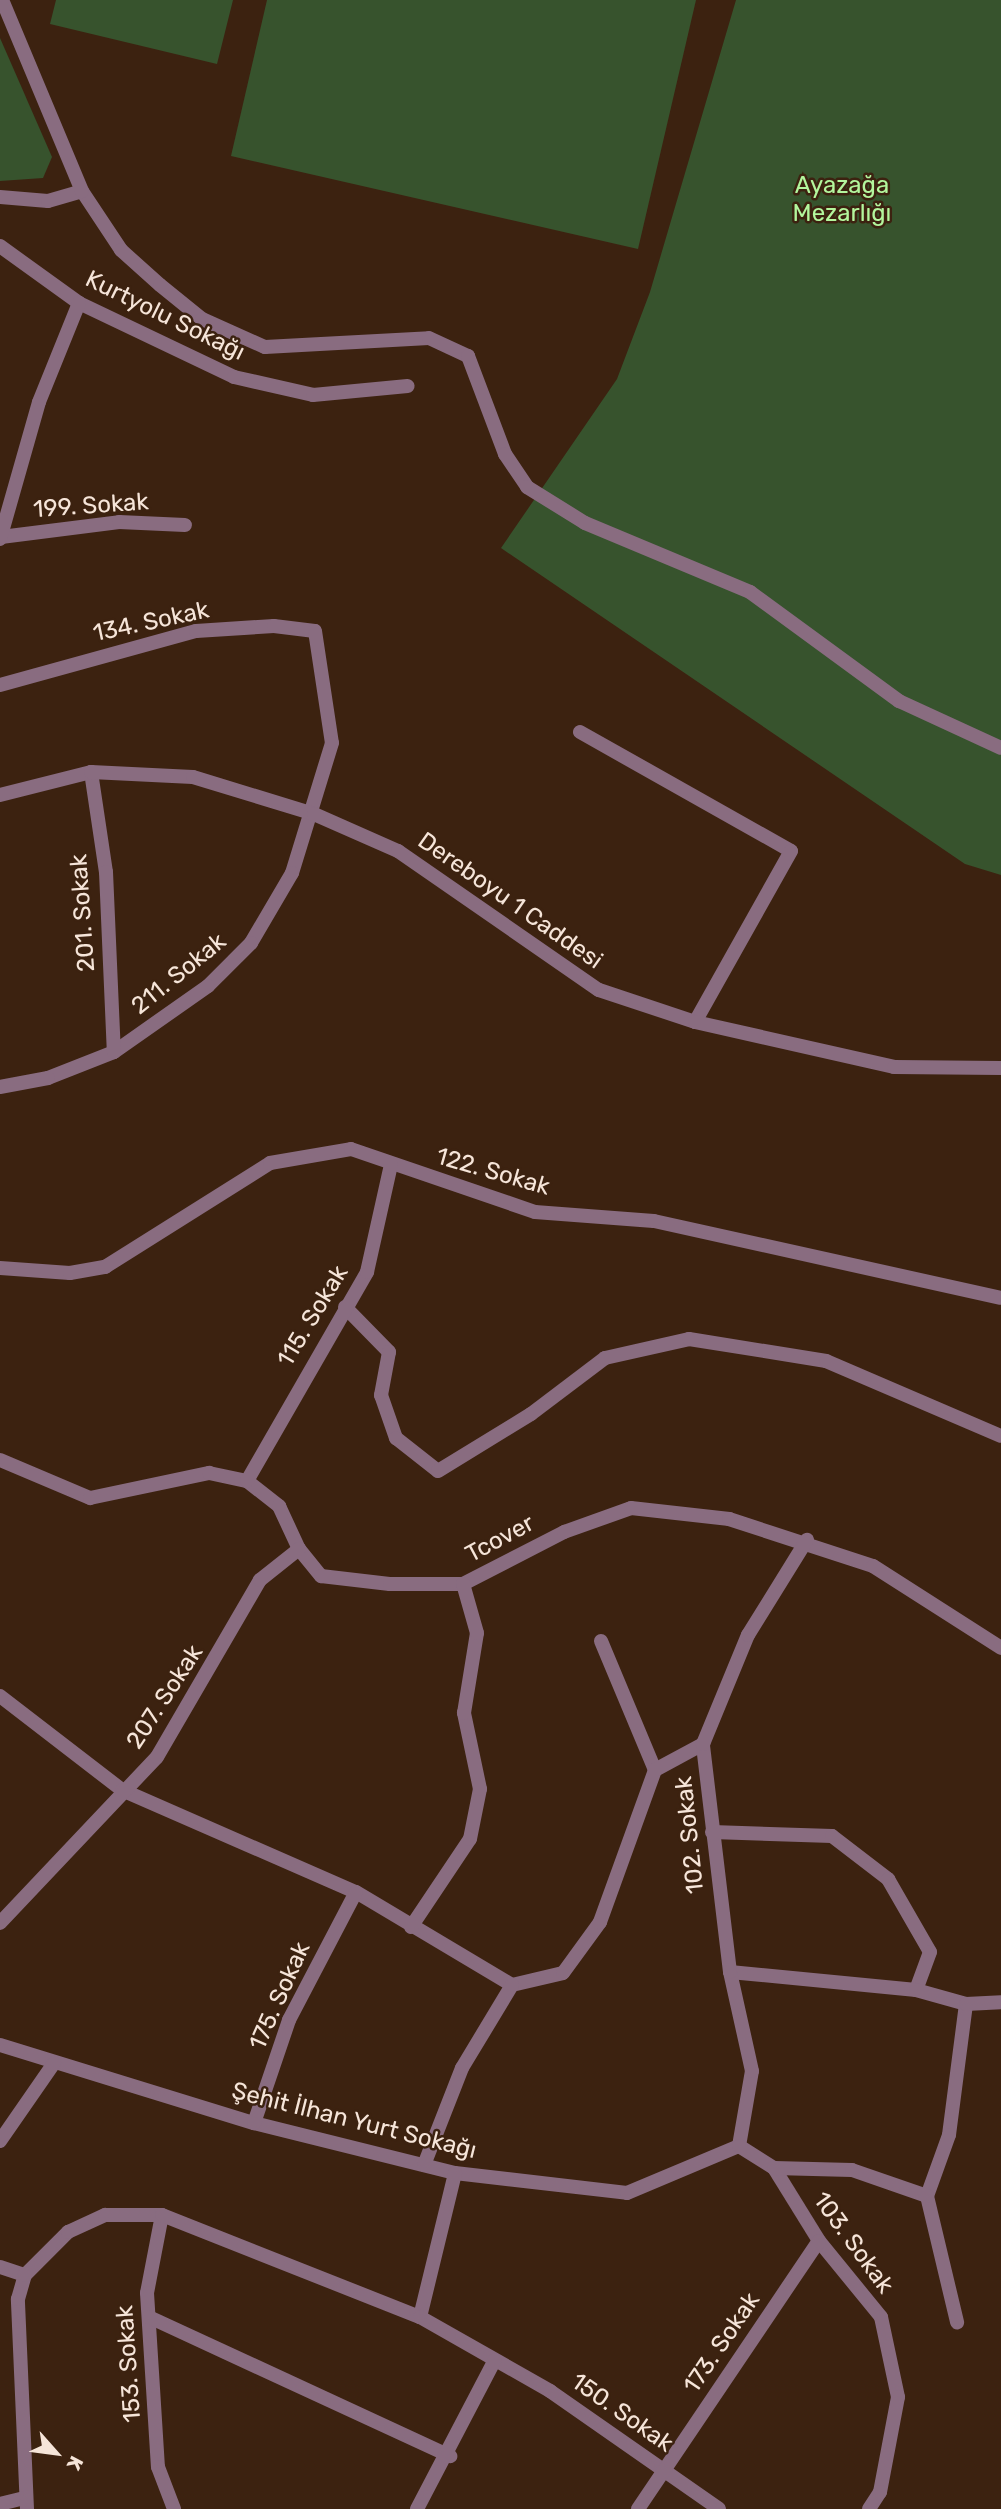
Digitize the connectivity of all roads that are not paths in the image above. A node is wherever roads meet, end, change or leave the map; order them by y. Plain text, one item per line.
1 (2, 0) edge
2 (82, 191) junction
3 (0, 197) edge
4 (0, 246) edge
5 (79, 303) junction
6 (408, 386) dead end
7 (185, 525) dead end
8 (0, 538) edge
9 (315, 631) joint
10 (0, 685) edge
11 (580, 732) dead end
12 (1001, 748) edge
13 (90, 772) junction
14 (0, 795) edge
15 (314, 814) junction
16 (695, 1022) junction
17 (114, 1052) junction
18 (1001, 1068) edge
19 (0, 1087) edge
20 (391, 1165) junction
21 (0, 1268) edge
22 (1001, 1298) edge
23 (345, 1307) junction
24 (1001, 1436) edge
25 (0, 1460) edge
26 (247, 1481) junction
27 (807, 1540) junction
28 (299, 1549) junction
29 (463, 1584) junction
30 (601, 1641) dead end
31 (1001, 1648) edge
32 (0, 1696) edge
33 (703, 1744) junction
34 (655, 1770) junction
35 (122, 1790) junction
36 (712, 1832) junction
37 (356, 1892) junction
38 (0, 1923) edge
39 (411, 1927) junction
40 (730, 1972) junction
41 (512, 1985) junction
42 (916, 1990) junction
43 (1001, 2003) edge
44 (966, 2004) junction
45 (0, 2045) edge
46 (54, 2063) junction
47 (254, 2123) junction
48 (0, 2141) edge
49 (739, 2146) junction
50 (425, 2165) junction
51 (774, 2168) junction
52 (455, 2173) junction
53 (926, 2196) junction
54 (162, 2215) junction
55 (818, 2241) junction
56 (0, 2267) edge
57 (24, 2274) junction
58 (149, 2317) junction
59 (420, 2317) junction
60 (957, 2322) dead end
61 (495, 2360) junction
62 (450, 2456) junction
63 (664, 2470) junction
64 (0, 2504) edge
65 (25, 2504) edge
66 (174, 2509) edge
67 (417, 2509) edge
68 (638, 2509) edge
69 (719, 2509) edge
70 (869, 2509) edge

1 - 2 street
2 - 3 street
2 - 12 street
4 - 5 street, Kurtyolu Sokağı
5 - 6 street, Kurtyolu Sokağı
5 - 8 street
7 - 8 street, 199. Sokak
9 - 10 street, 134. Sokak
9 - 15 street, 211. Sokak
11 - 16 street
13 - 14 street, Dereboyu 1 Caddesi
13 - 15 street, Dereboyu 1 Caddesi
13 - 17 street, 201. Sokak
15 - 16 street, Dereboyu 1 Caddesi
15 - 17 street, 211. Sokak
16 - 18 street, Dereboyu 1 Caddesi
17 - 19 street, 211. Sokak
20 - 21 street, 122. Sokak
20 - 22 street, 122. Sokak
20 - 23 street, 115. Sokak
23 - 24 street
23 - 26 street, 115. Sokak
25 - 26 street, Tcover
26 - 28 street, Tcover
27 - 29 street, Tcover
27 - 31 street, Tcover
27 - 33 street, 102. Sokak
28 - 29 street, Tcover
28 - 35 street, 207. Sokak
29 - 39 street
30 - 34 street
32 - 35 street
33 - 34 street
33 - 36 street, 102. Sokak
34 - 41 street
35 - 37 street
35 - 38 street, 207. Sokak
36 - 40 street, 102. Sokak
36 - 42 street
37 - 39 street
37 - 47 street, 175. Sokak
39 - 41 street
40 - 42 street
40 - 49 street, 102. Sokak
41 - 50 street
42 - 44 street
43 - 44 street
44 - 53 street
45 - 46 street, Şehit İlhan Yurt Sokağı
46 - 47 street, Şehit İlhan Yurt Sokağı
46 - 48 street
47 - 50 street, Şehit İlhan Yurt Sokağı
49 - 51 street, 103. Sokak
49 - 52 street, Şehit İlhan Yurt Sokağı
50 - 52 street, Şehit İlhan Yurt Sokağı
51 - 53 street
51 - 55 street, 103. Sokak
52 - 59 street
53 - 60 street
54 - 57 street
54 - 58 street, 153. Sokak
54 - 59 street, 150. Sokak
55 - 63 street, 173. Sokak
55 - 70 street, 103. Sokak
56 - 57 street
57 - 65 street
58 - 62 street
58 - 66 street, 153. Sokak
59 - 61 street, 150. Sokak
61 - 62 street
61 - 63 street, 150. Sokak
62 - 67 street
63 - 68 street, 173. Sokak
63 - 69 street, 150. Sokak
64 - 65 street

